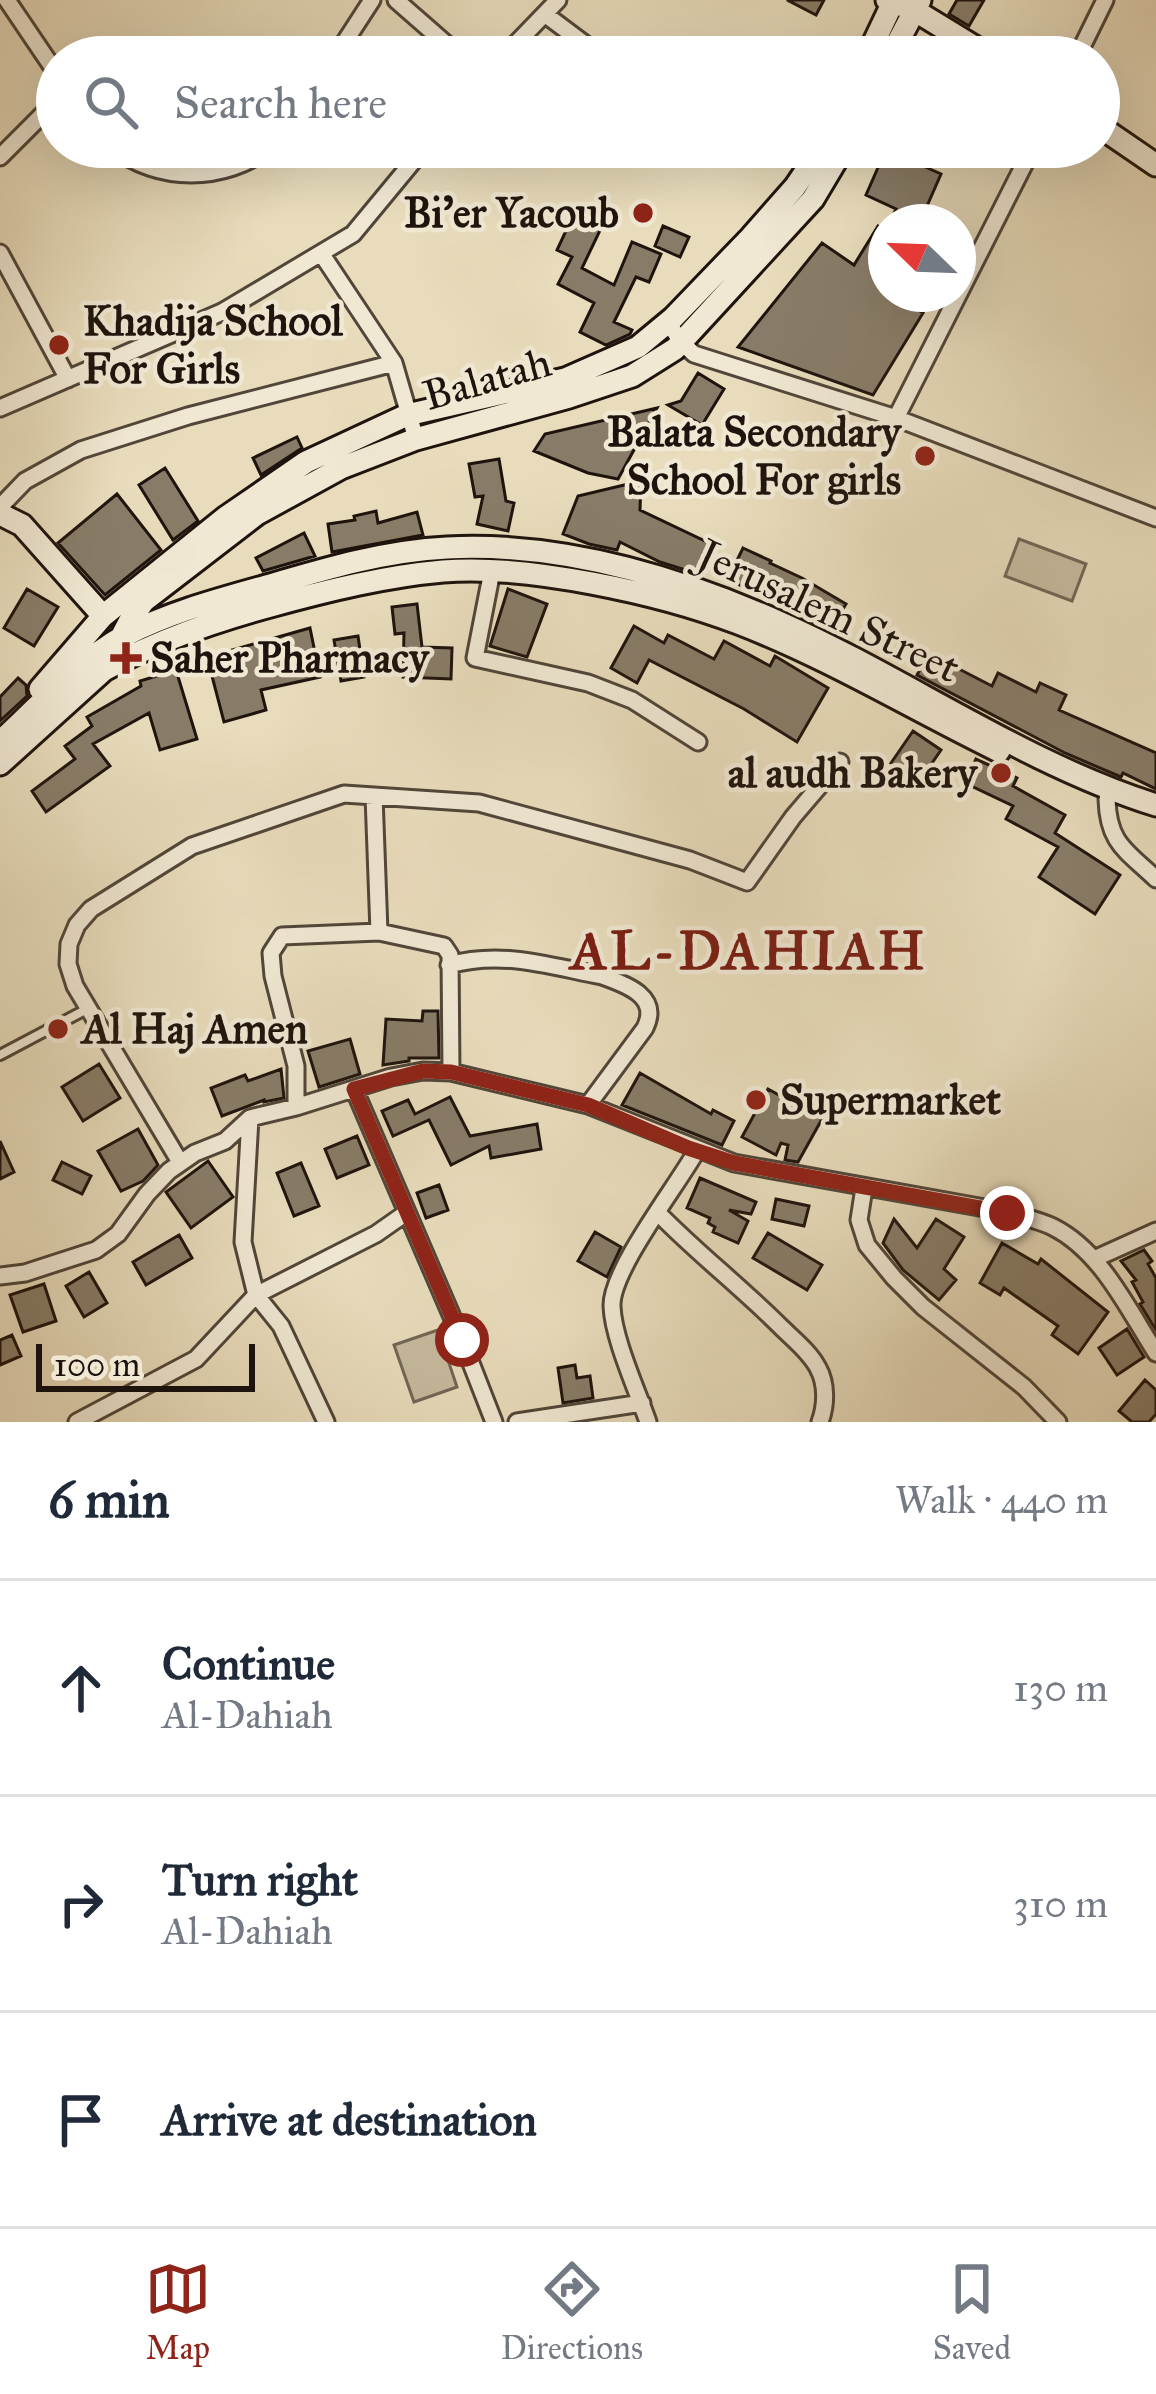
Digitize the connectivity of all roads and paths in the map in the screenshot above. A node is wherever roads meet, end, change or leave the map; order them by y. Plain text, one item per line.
1 (7, 0) edge
2 (372, 0) edge
3 (396, 0) edge
4 (558, 0) edge
5 (1105, 0) edge
6 (903, 2) edge
7 (546, 15) junction
8 (349, 36) edge
9 (437, 36) edge
10 (524, 36) edge
11 (574, 36) edge
12 (881, 36) edge
13 (895, 36) edge
14 (957, 36) edge
15 (1087, 36) edge
16 (36, 43) edge
17 (36, 121) edge
18 (1120, 140) edge
19 (0, 157) edge
20 (1156, 165) edge
21 (148, 168) edge
22 (231, 168) edge
23 (408, 168) edge
24 (808, 168) edge
25 (831, 168) edge
26 (1022, 168) edge
27 (0, 253) edge
28 (321, 253) junction
29 (668, 322) junction
30 (681, 342) junction
31 (394, 362) junction
32 (68, 379) junction
33 (0, 408) edge
34 (407, 415) junction
35 (896, 418) junction
36 (416, 439) junction
37 (0, 510) edge
38 (1156, 518) edge
39 (492, 571) junction
40 (103, 616) junction
41 (119, 642) junction
42 (104, 670) junction
43 (0, 739) edge
44 (698, 742) dead end
45 (840, 762) dead end
46 (0, 764) edge
47 (374, 796) junction
48 (1107, 800) junction
49 (1156, 805) edge
50 (1156, 817) edge
51 (1156, 879) edge
52 (380, 932) junction
53 (449, 965) junction
54 (88, 1009) junction
55 (0, 1055) edge
56 (451, 1072) junction
57 (354, 1089) junction
58 (588, 1105) junction
59 (296, 1107) junction
60 (250, 1118) junction
61 (697, 1150) junction
62 (180, 1162) junction
63 (864, 1188) junction
64 (406, 1213) junction
65 (658, 1214) junction
66 (1156, 1231) edge
67 (1094, 1259) junction
68 (0, 1276) edge
69 (256, 1295) junction
70 (1156, 1353) edge
71 (641, 1402) junction
72 (77, 1422) edge
73 (326, 1422) edge
74 (494, 1422) edge
75 (517, 1422) edge
76 (648, 1422) edge
77 (820, 1422) edge
78 (1058, 1422) edge

1 - 16 street
2 - 8 street
3 - 9 street
4 - 7 street
5 - 15 street
6 - 12 main road
6 - 13 main road
6 - 14 main road
7 - 10 street
7 - 11 street
17 - 19 street
18 - 20 main road
21 - 22 street
23 - 28 street
24 - 29 main road, Balatah
25 - 30 main road, Balatah
26 - 35 street
27 - 32 street
28 - 31 street
28 - 32 street
29 - 30 street
29 - 34 main road, Balatah
30 - 35 street
30 - 36 main road, Balatah
31 - 34 street
31 - 37 street
32 - 33 street
34 - 36 street
34 - 40 main road, Balatah
35 - 38 street
36 - 41 main road, Balatah
37 - 40 main road
39 - 42 main road, Jerusalem Street
39 - 44 street
39 - 48 main road, Jerusalem Street
40 - 43 main road, Balatah
41 - 42 main road
41 - 43 main road, Jerusalem Street
41 - 49 main road, Jerusalem Street
42 - 46 main road
45 - 47 street
47 - 52 street
47 - 54 street
48 - 50 main road, Jerusalem Street
48 - 51 street
52 - 53 street
52 - 59 street
53 - 56 street
53 - 58 street
54 - 55 lane
54 - 62 street
56 - 57 street
56 - 58 street
57 - 59 street
57 - 64 street
58 - 61 street
59 - 60 street
60 - 62 street
60 - 69 street
61 - 63 street
61 - 65 street
62 - 68 street
63 - 67 street
63 - 78 street
64 - 69 street
64 - 74 street
65 - 71 street
65 - 77 street
66 - 67 street
67 - 70 street
69 - 72 street
69 - 73 street
71 - 75 street
71 - 76 street

